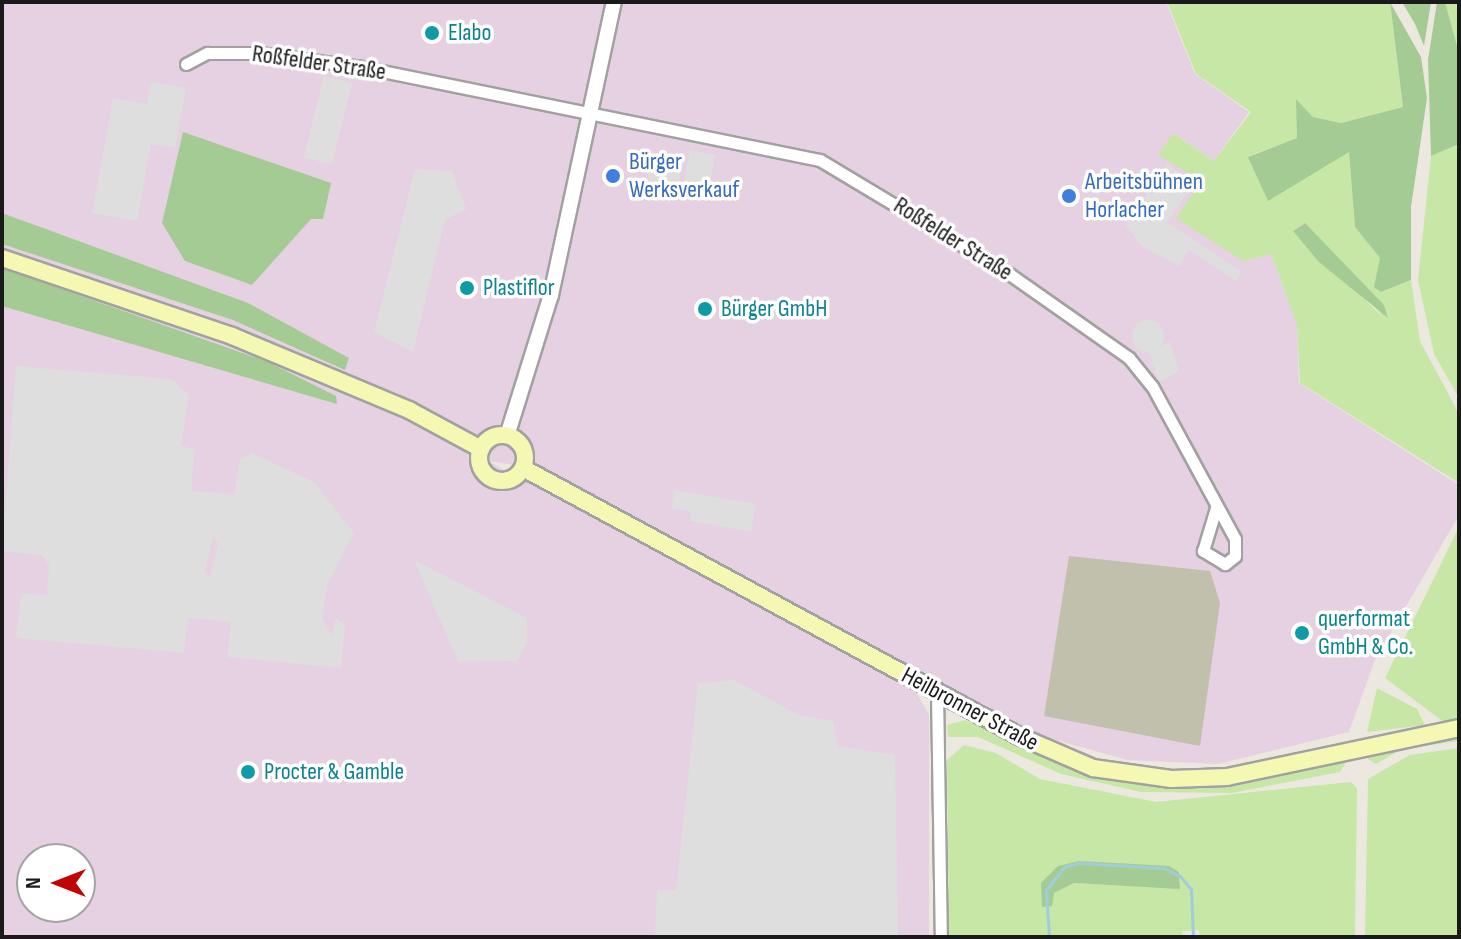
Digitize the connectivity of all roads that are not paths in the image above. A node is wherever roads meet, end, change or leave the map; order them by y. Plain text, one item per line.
1 (614, 2) edge
2 (186, 64) dead end
3 (593, 113) junction
4 (2, 258) edge
5 (507, 436) junction
6 (481, 449) junction
7 (523, 468) junction
8 (1216, 508) junction
9 (937, 692) junction
10 (1459, 728) edge
11 (941, 937) edge

1 - 3 street
2 - 3 street, Roßfelder Straße
3 - 5 street
3 - 8 street, Roßfelder Straße
4 - 6 main road
5 - 6 main road
5 - 7 main road
6 - 7 main road
7 - 9 main road, Heilbronner Straße
8 - 8 street, Roßfelder Straße
9 - 10 main road, Heilbronner Straße
9 - 11 street

